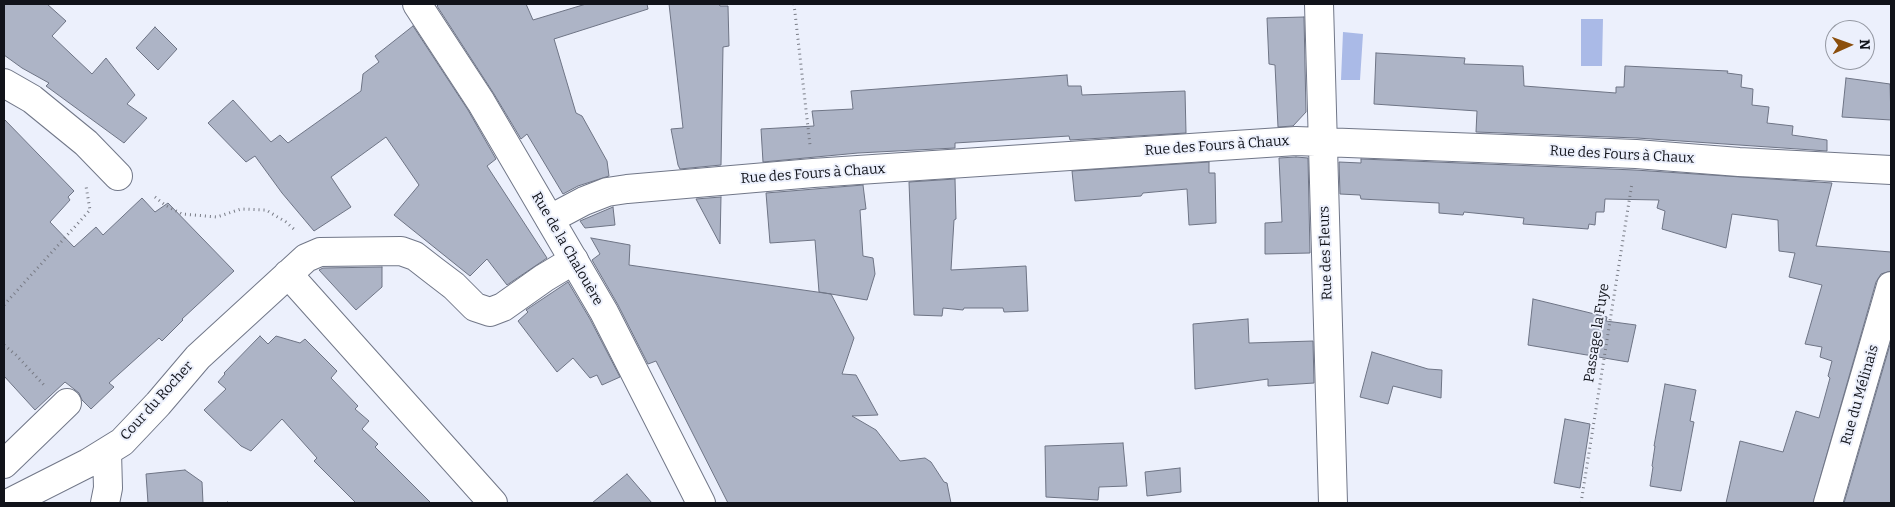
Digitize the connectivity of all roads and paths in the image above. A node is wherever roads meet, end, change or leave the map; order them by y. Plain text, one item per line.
1 (417, 4) edge
2 (794, 4) edge
3 (1319, 4) edge
4 (4, 84) edge
5 (1323, 141) junction
6 (1891, 170) edge
7 (813, 173) junction
8 (1633, 175) dead end
9 (118, 176) dead end
10 (155, 197) dead end
11 (90, 210) dead end
12 (550, 219) junction
13 (301, 235) dead end
14 (574, 260) junction
15 (288, 274) junction
16 (1891, 286) edge
17 (4, 304) edge
18 (4, 344) edge
19 (56, 395) joint
20 (107, 452) junction
21 (4, 464) edge
22 (9, 503) edge
23 (105, 503) edge
24 (494, 503) edge
25 (701, 503) edge
26 (1333, 503) edge
27 (1581, 503) edge
28 (1828, 503) edge

1 - 12 street, Rue de la Chalouère
2 - 7 path
3 - 5 street, Rue des Fleurs
4 - 9 street
5 - 6 street, Rue des Fours à Chaux
5 - 7 street, Rue des Fours à Chaux
5 - 26 street, Rue des Fleurs
7 - 12 street, Rue des Fours à Chaux
8 - 27 path, Passage la Fuye
10 - 13 path
11 - 17 path
12 - 14 street, Rue de la Chalouère
14 - 15 street, Cour du Rocher
14 - 25 street, Rue de la Chalouère
15 - 20 street, Cour du Rocher
15 - 24 street
16 - 28 street, Rue du Mélinais
18 - 19 path
19 - 21 street
20 - 22 street, Cour du Rocher
20 - 23 street

